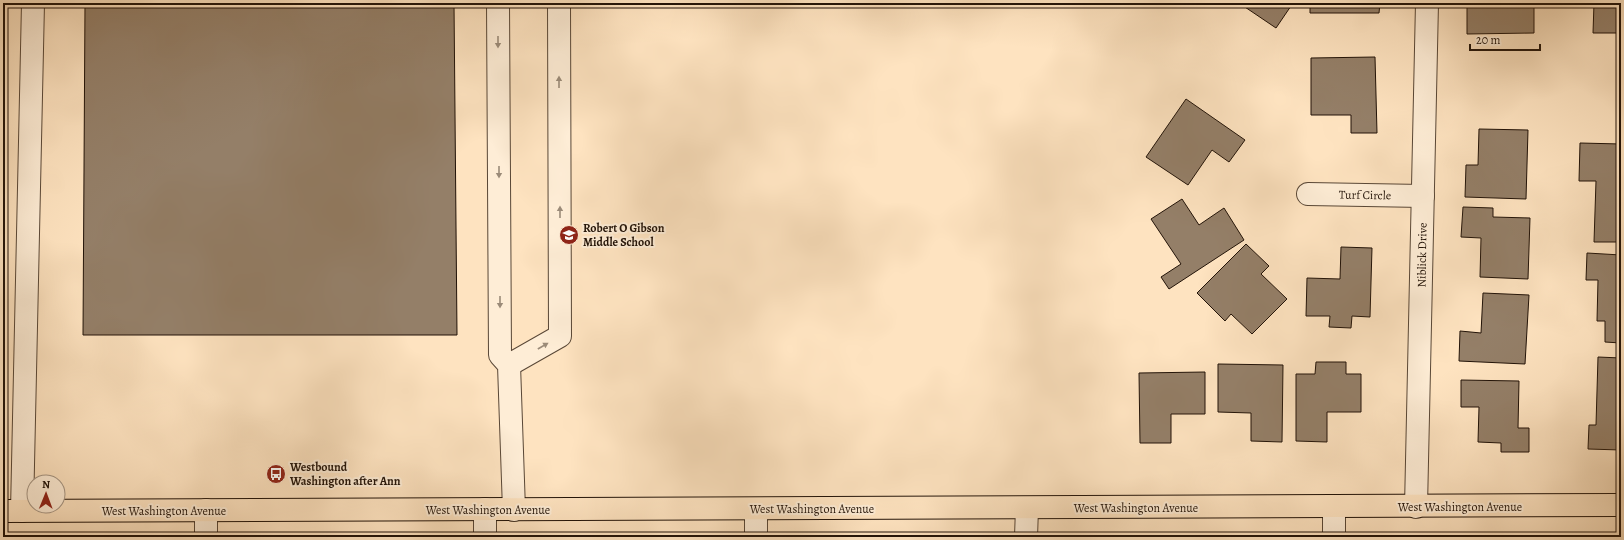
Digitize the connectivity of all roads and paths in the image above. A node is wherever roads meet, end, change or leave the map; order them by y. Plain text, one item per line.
1 (33, 3) edge
2 (498, 3) edge
3 (559, 3) edge
4 (1427, 3) edge
5 (1308, 194) dead end
6 (1423, 196) junction
7 (509, 365) junction
8 (1621, 505) edge
9 (1416, 507) junction
10 (1027, 508) junction
11 (1334, 508) junction
12 (485, 509) junction
13 (756, 509) junction
14 (206, 510) junction
15 (514, 510) junction
16 (13, 511) edge
17 (206, 537) edge
18 (485, 537) edge
19 (756, 537) edge
20 (1026, 537) edge
21 (1334, 537) edge

1 - 16 street
2 -> 7 street
7 -> 3 street
4 - 6 street, Niblick Drive
5 - 6 street, Turf Circle
6 - 9 street, Niblick Drive
7 - 15 street
8 - 9 main road, West Washington Avenue
9 - 11 main road, West Washington Avenue
10 - 11 main road, West Washington Avenue
10 - 13 main road, West Washington Avenue
10 - 20 street
11 - 21 street
12 - 14 main road, West Washington Avenue
12 - 15 main road, West Washington Avenue
12 - 18 street
13 - 15 main road, West Washington Avenue
13 - 19 street
14 - 16 main road, West Washington Avenue
14 - 17 street

